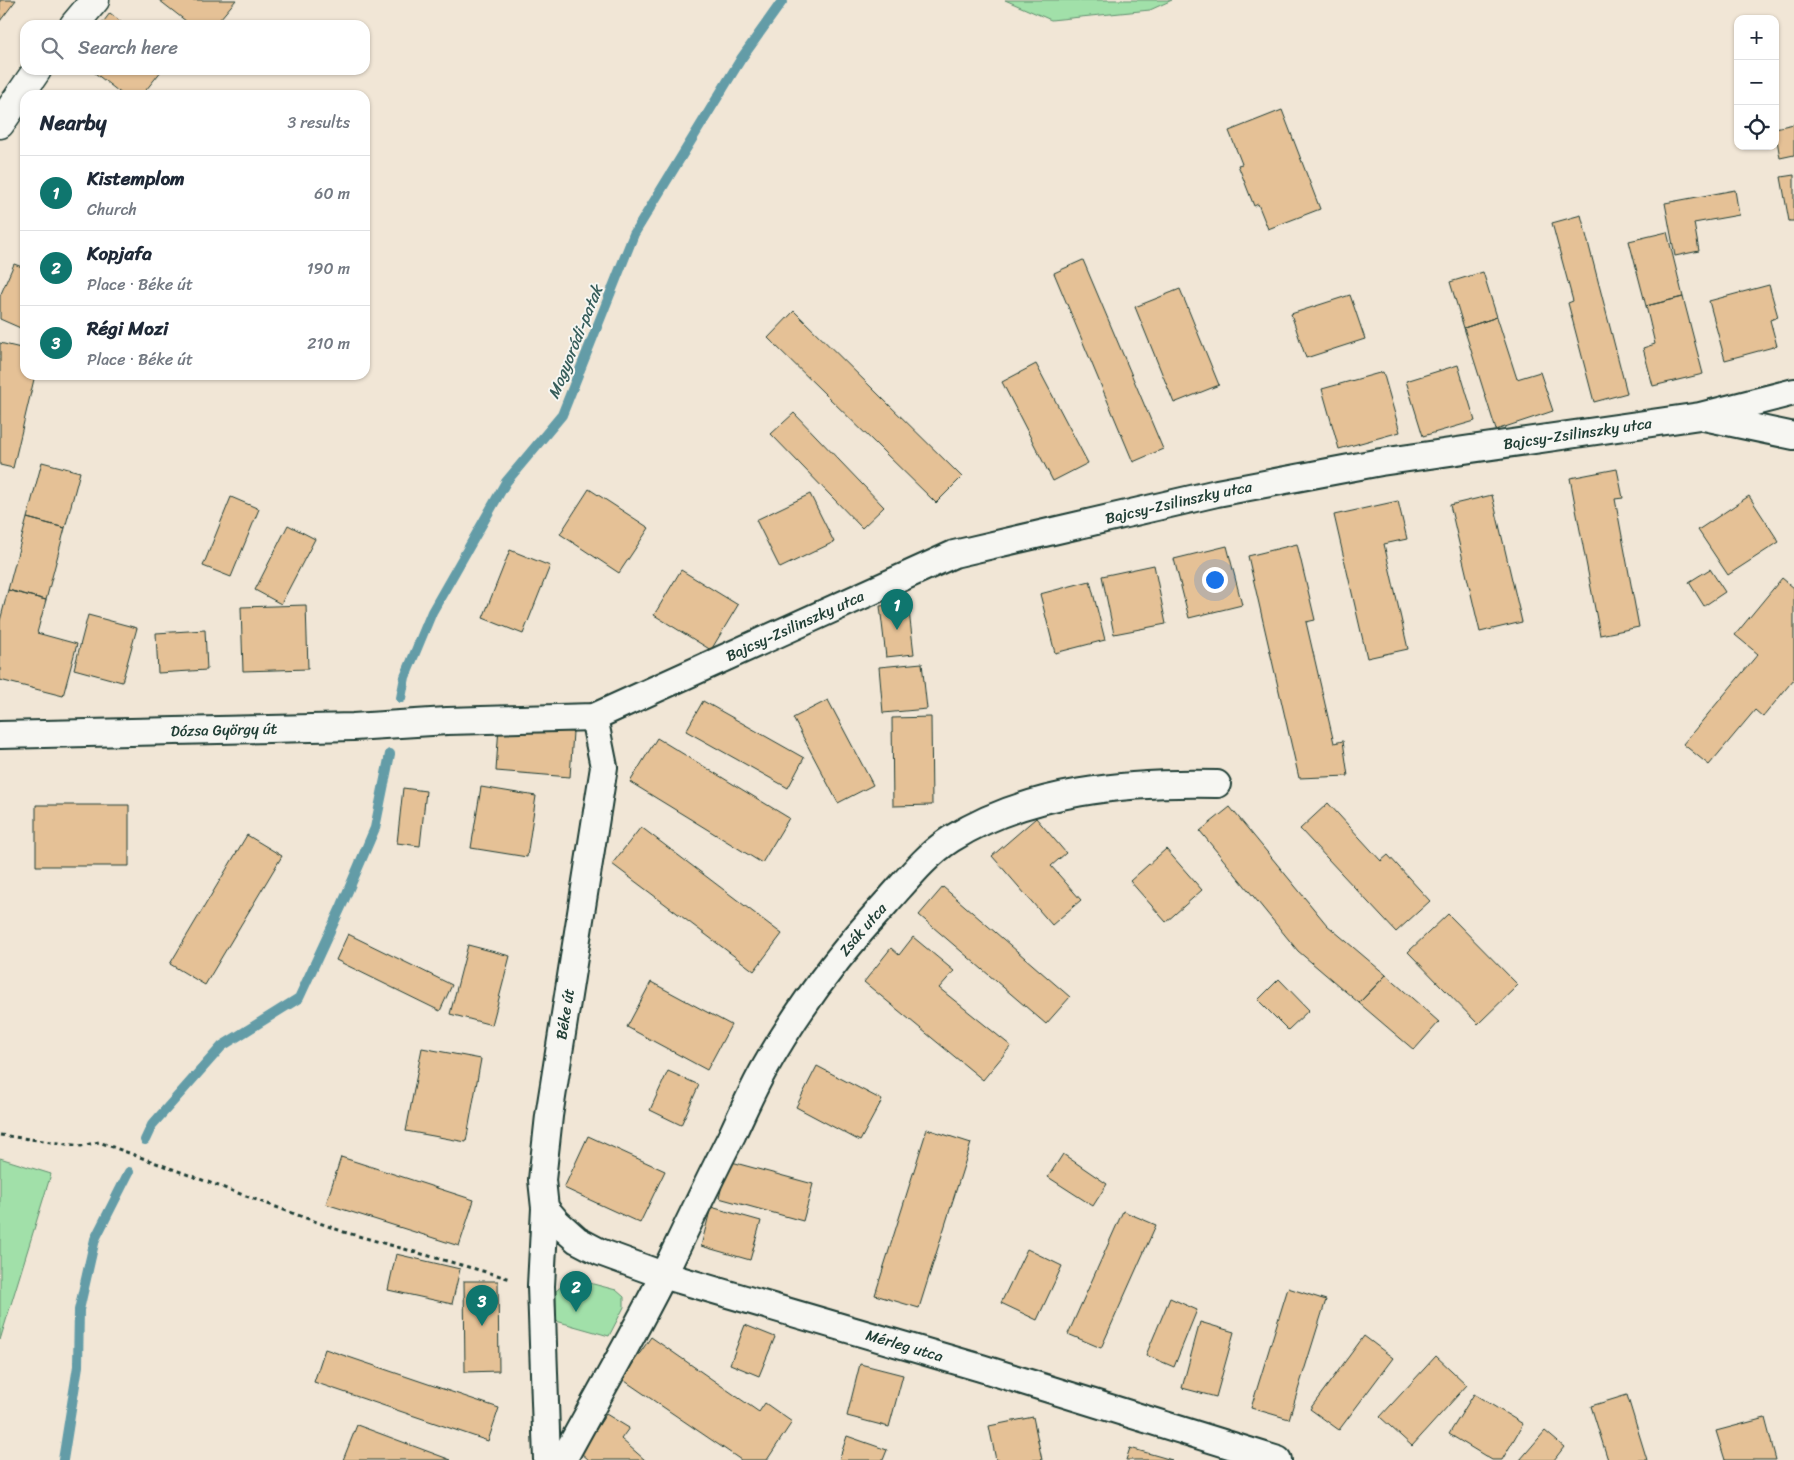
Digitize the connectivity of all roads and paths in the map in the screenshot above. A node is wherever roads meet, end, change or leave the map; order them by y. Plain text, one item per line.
1 (95, 0) edge
2 (78, 20) edge
3 (34, 75) edge
4 (23, 90) edge
5 (20, 95) edge
6 (0, 124) edge
7 (1794, 392) edge
8 (1700, 416) junction
9 (1794, 436) edge
10 (594, 717) junction
11 (0, 734) edge
12 (1217, 784) dead end
13 (0, 1135) edge
14 (545, 1208) junction
15 (663, 1276) junction
16 (541, 1286) junction
17 (547, 1460) edge
18 (563, 1460) edge
19 (1278, 1460) edge

1 - 2 street
3 - 4 street
5 - 6 street
7 - 8 street, Bajcsy-Zsilinszky utca
8 - 9 street
8 - 10 street, Bajcsy-Zsilinszky utca
10 - 11 street, Dózsa György út
10 - 14 street, Béke út
12 - 15 street, Zsák utca
13 - 16 path
14 - 15 street, Mérleg utca
14 - 16 street, Béke út
15 - 18 street
15 - 19 street, Mérleg utca
16 - 17 street, Béke út

